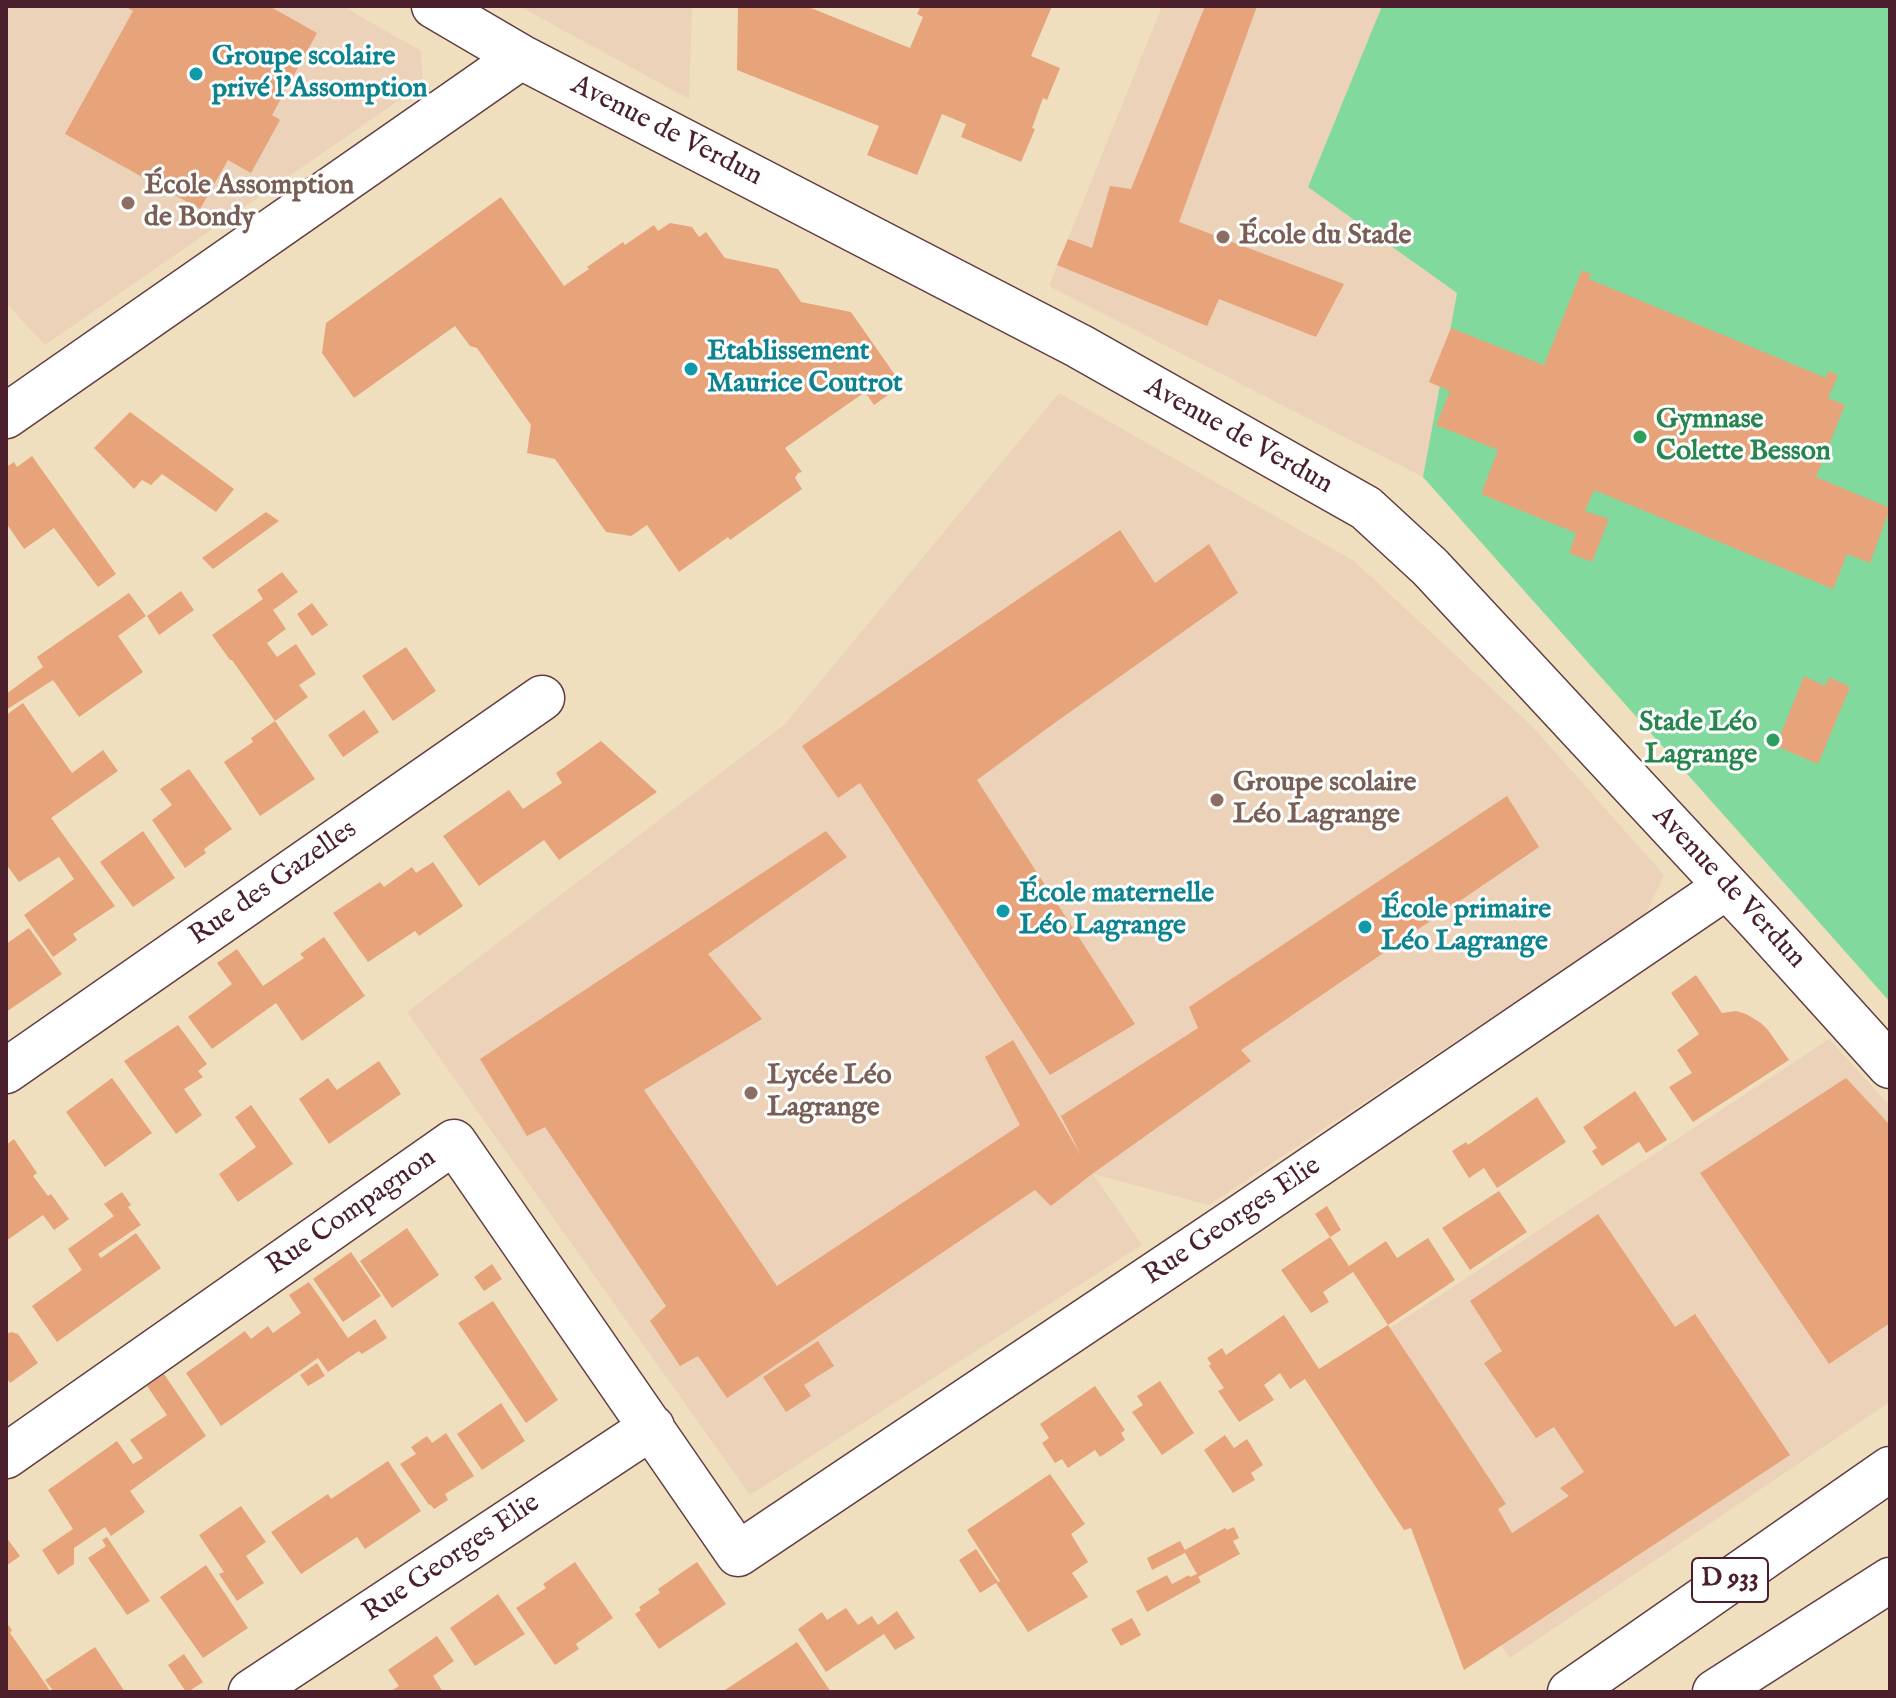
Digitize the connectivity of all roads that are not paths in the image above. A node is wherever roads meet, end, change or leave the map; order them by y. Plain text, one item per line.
1 (434, 6) edge
2 (521, 57) junction
3 (6, 416) edge
4 (542, 698) dead end
5 (1726, 887) junction
6 (1890, 1066) edge
7 (6, 1071) edge
8 (652, 1427) junction
9 (6, 1456) edge
10 (1890, 1469) edge
11 (1890, 1580) edge
12 (251, 1692) edge
13 (1570, 1692) edge
14 (1715, 1692) edge

1 - 2 street, Avenue de Verdun
2 - 3 street
2 - 5 street, Avenue de Verdun
4 - 7 street, Rue des Gazelles
5 - 6 street, Avenue de Verdun
5 - 8 street, Rue Georges Elie
8 - 9 street, Rue Compagnon
8 - 12 street, Rue Georges Elie
10 - 13 street, D 933
11 - 14 street

